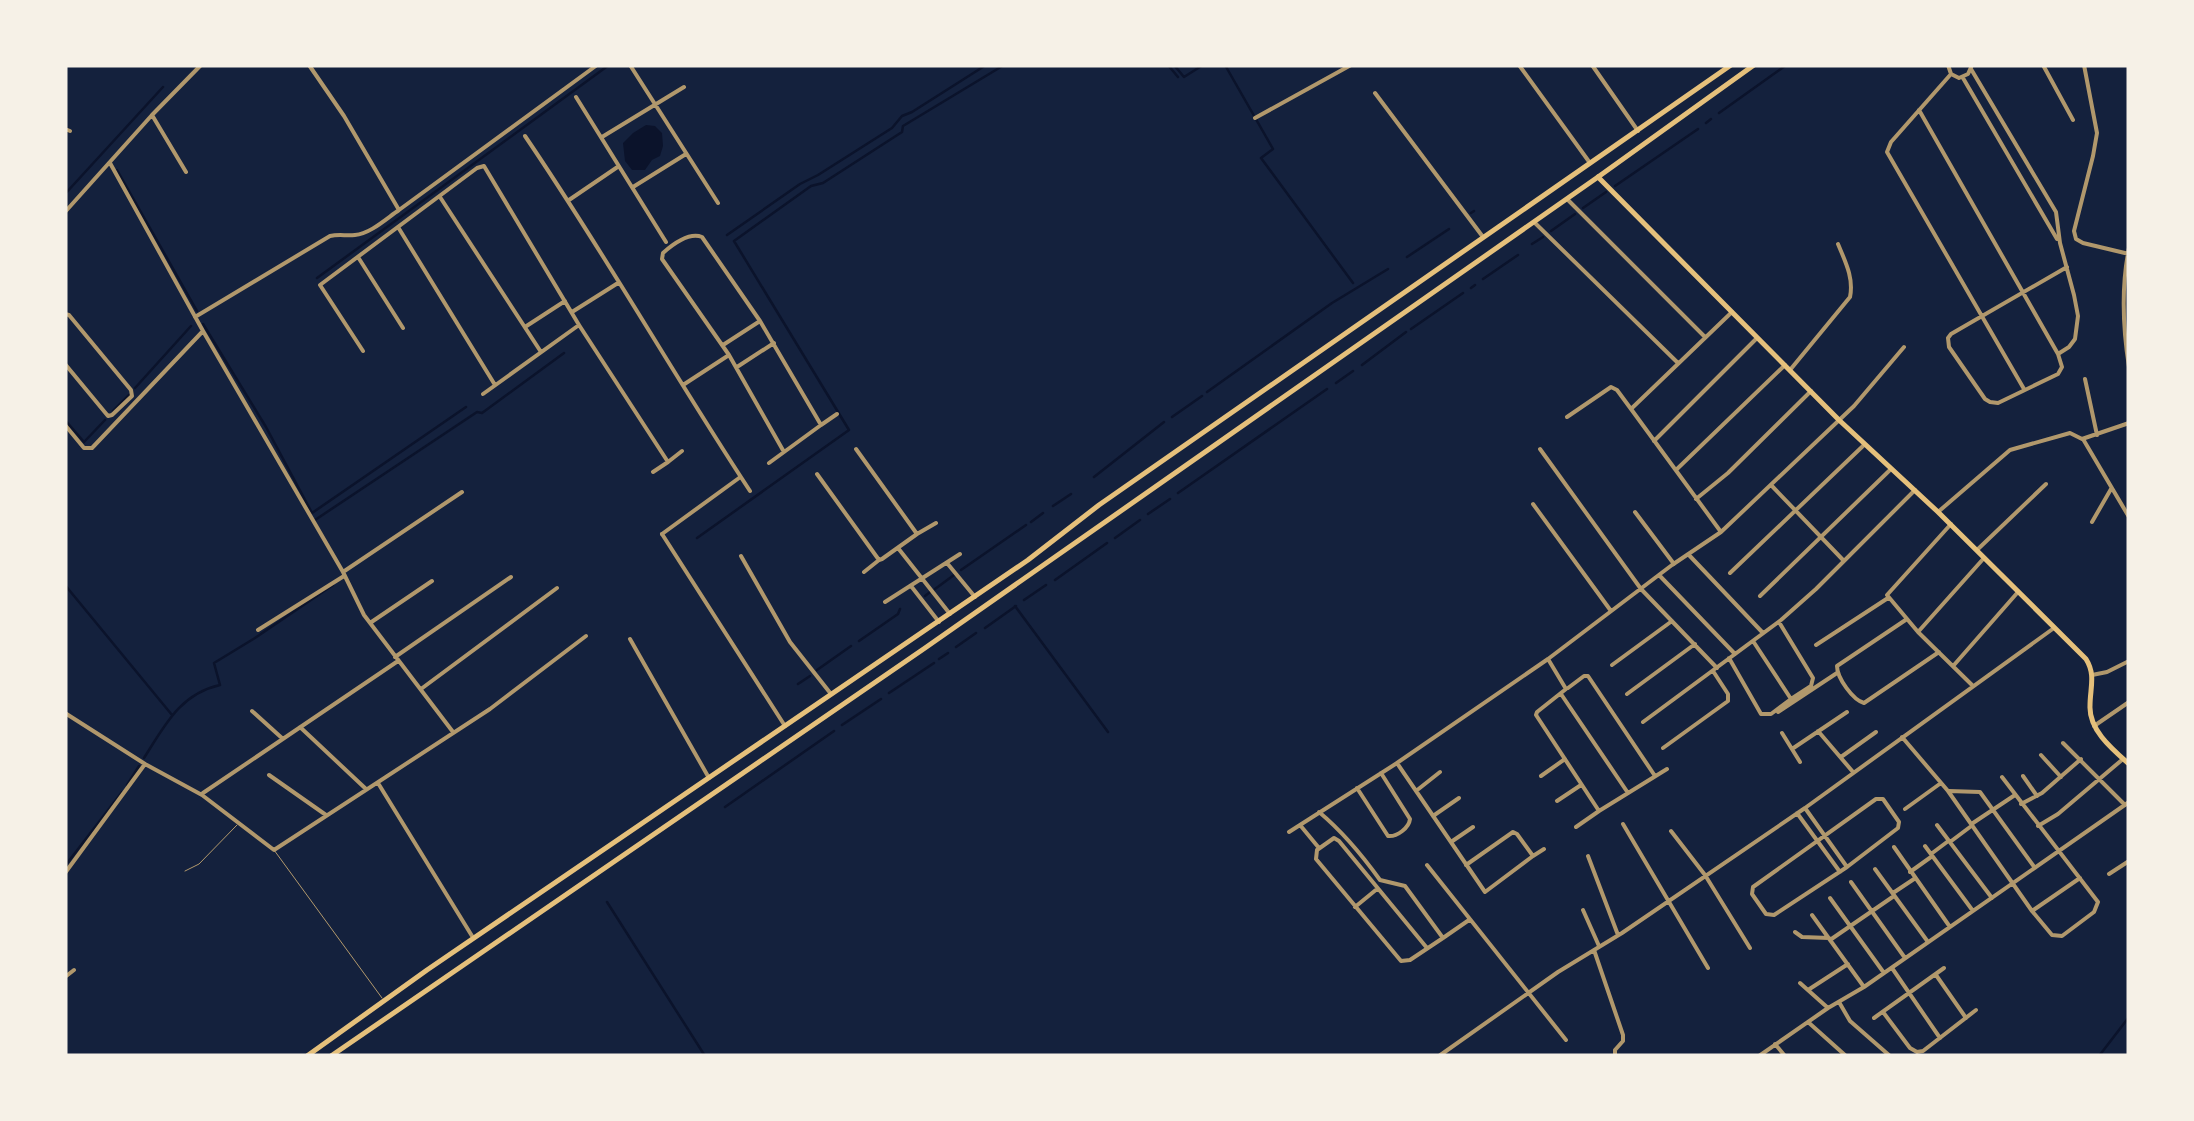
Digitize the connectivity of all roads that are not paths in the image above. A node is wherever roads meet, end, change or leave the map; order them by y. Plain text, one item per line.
1 (201, 65) edge
2 (309, 65) edge
3 (597, 65) edge
4 (630, 65) edge
5 (1351, 65) edge
6 (1519, 65) edge
7 (1592, 65) edge
8 (1731, 65) edge
9 (1754, 65) edge
10 (1948, 65) edge
11 (2043, 65) edge
12 (2084, 65) edge
13 (1972, 67) edge
14 (1339, 68) edge
15 (1951, 74) junction
16 (1962, 78) junction
17 (684, 87) dead end
18 (1375, 93) dead end
19 (576, 97) dead end
20 (654, 106) junction
21 (1919, 110) junction
22 (152, 115) junction
23 (1255, 118) dead end
24 (2073, 120) dead end
25 (1638, 130) junction
26 (525, 136) dead end
27 (602, 137) junction
28 (686, 154) junction
29 (1590, 163) junction
30 (110, 164) junction
31 (619, 166) junction
32 (186, 172) dead end
33 (1598, 177) junction
34 (633, 188) junction
35 (440, 196) junction
36 (1567, 199) junction
37 (568, 200) junction
38 (718, 203) dead end
39 (399, 210) junction
40 (65, 212) edge
41 (1534, 221) junction
42 (398, 227) junction
43 (1483, 236) junction
44 (666, 242) dead end
45 (2060, 242) junction
46 (1838, 244) dead end
47 (2129, 252) edge
48 (358, 257) junction
49 (2067, 266) junction
50 (618, 283) junction
51 (2024, 292) junction
52 (565, 301) junction
53 (2127, 301) edge
54 (572, 312) junction
55 (1732, 312) junction
56 (65, 314) edge
57 (1982, 316) junction
58 (194, 317) junction
59 (760, 320) junction
60 (580, 325) junction
61 (403, 328) dead end
62 (525, 328) junction
63 (203, 331) junction
64 (1704, 337) junction
65 (1757, 338) junction
66 (774, 343) junction
67 (722, 345) junction
68 (1904, 347) dead end
69 (2127, 347) edge
70 (363, 351) dead end
71 (541, 352) junction
72 (2058, 354) junction
73 (729, 355) junction
74 (1306, 362) junction
75 (1678, 363) junction
76 (65, 364) edge
77 (737, 367) junction
78 (1788, 367) junction
79 (2129, 367) edge
80 (1315, 374) junction
81 (73, 375) junction
82 (2085, 378) dead end
83 (65, 382) edge
84 (496, 385) junction
85 (683, 385) junction
86 (2025, 389) junction
87 (1811, 391) junction
88 (483, 394) dead end
89 (1630, 409) junction
90 (836, 414) dead end
91 (1566, 417) dead end
92 (1839, 420) junction
93 (2129, 424) edge
94 (65, 425) edge
95 (821, 425) junction
96 (2096, 435) junction
97 (2082, 439) junction
98 (1654, 441) junction
99 (1865, 444) junction
100 (856, 449) dead end
101 (1540, 449) dead end
102 (682, 451) dead end
103 (784, 452) junction
104 (668, 462) junction
105 (768, 463) dead end
106 (1891, 469) junction
107 (1676, 471) junction
108 (653, 472) dead end
109 (817, 474) dead end
110 (741, 477) junction
111 (2046, 484) dead end
112 (1772, 485) junction
113 (2111, 489) junction
114 (1914, 490) junction
115 (750, 491) dead end
116 (462, 492) dead end
117 (1696, 499) junction
118 (1533, 504) dead end
119 (1795, 509) junction
120 (1635, 512) dead end
121 (1938, 512) junction
122 (2129, 516) edge
123 (2092, 522) dead end
124 (936, 523) dead end
125 (1951, 524) junction
126 (1721, 532) junction
127 (917, 534) junction
128 (1820, 538) junction
129 (898, 548) junction
130 (1977, 550) junction
131 (960, 554) dead end
132 (1688, 554) junction
133 (741, 556) dead end
134 (1984, 558) junction
135 (879, 560) junction
136 (1844, 561) junction
137 (947, 562) junction
138 (1674, 564) junction
139 (864, 572) dead end
140 (1730, 572) dead end
141 (343, 574) junction
142 (1659, 575) junction
143 (511, 577) dead end
144 (924, 578) junction
145 (432, 581) dead end
146 (911, 586) junction
147 (558, 588) dead end
148 (1641, 589) junction
149 (2018, 592) junction
150 (1760, 596) dead end
151 (974, 597) junction
152 (1888, 598) junction
153 (885, 602) dead end
154 (1611, 611) junction
155 (950, 614) junction
156 (1907, 619) junction
157 (1672, 621) junction
158 (939, 622) junction
159 (1779, 622) junction
160 (370, 623) junction
161 (2054, 628) junction
162 (258, 630) dead end
163 (1918, 632) junction
164 (1764, 633) junction
165 (586, 636) dead end
166 (630, 639) dead end
167 (1753, 640) junction
168 (1694, 644) junction
169 (1816, 645) dead end
170 (1938, 652) junction
171 (1735, 654) junction
172 (1729, 658) junction
173 (396, 659) junction
174 (1548, 660) junction
175 (2129, 661) edge
176 (1612, 665) dead end
177 (1954, 665) junction
178 (1715, 669) junction
179 (1837, 674) junction
180 (2092, 675) junction
181 (1972, 685) junction
182 (421, 689) junction
183 (1564, 692) junction
184 (831, 694) junction
185 (1627, 694) dead end
186 (1791, 699) junction
187 (2129, 702) edge
188 (252, 710) dead end
189 (1847, 712) dead end
190 (65, 713) edge
191 (1772, 716) dead end
192 (1644, 722) dead end
193 (785, 726) junction
194 (2094, 726) junction
195 (300, 728) junction
196 (1818, 731) junction
197 (452, 732) junction
198 (1876, 732) dead end
199 (1782, 733) dead end
200 (1902, 736) junction
201 (283, 739) junction
202 (2063, 742) dead end
203 (1663, 748) dead end
204 (1792, 749) junction
205 (2041, 756) dead end
206 (1841, 757) junction
207 (1565, 759) junction
208 (2123, 759) junction
209 (2081, 760) junction
210 (1800, 762) dead end
211 (1397, 763) junction
212 (146, 764) junction
213 (2129, 764) edge
214 (1666, 769) dead end
215 (1440, 772) dead end
216 (1853, 772) junction
217 (1381, 773) junction
218 (269, 775) dead end
219 (1541, 776) dead end
220 (1655, 776) junction
221 (2023, 776) dead end
222 (2002, 777) dead end
223 (2061, 777) junction
224 (709, 778) junction
225 (2100, 780) junction
226 (378, 783) junction
227 (1941, 783) junction
228 (1581, 785) junction
229 (366, 788) junction
230 (1356, 788) junction
231 (1416, 791) junction
232 (1948, 792) junction
233 (1628, 793) junction
234 (202, 794) junction
235 (2014, 795) junction
236 (2037, 796) junction
237 (1459, 798) dead end
238 (1557, 802) dead end
239 (2021, 804) junction
240 (2127, 804) edge
241 (1805, 808) junction
242 (1905, 809) dead end
243 (1993, 809) junction
244 (1599, 811) junction
245 (1320, 812) junction
246 (1797, 813) junction
247 (326, 814) junction
248 (1433, 816) junction
249 (238, 824) junction
250 (1300, 824) junction
251 (1622, 824) dead end
252 (1937, 824) dead end
253 (1971, 825) junction
254 (2038, 826) junction
255 (1472, 827) dead end
256 (1576, 827) dead end
257 (1288, 832) dead end
258 (1671, 832) dead end
259 (1825, 836) junction
260 (618, 841) junction
261 (1950, 841) junction
262 (1450, 842) junction
263 (1817, 842) junction
264 (1894, 846) dead end
265 (1925, 846) dead end
266 (1319, 848) junction
267 (1544, 849) dead end
268 (274, 850) junction
269 (2060, 851) junction
270 (626, 852) junction
271 (1932, 855) junction
272 (1533, 856) junction
273 (1588, 856) dead end
274 (2129, 860) edge
275 (1427, 865) dead end
276 (1466, 866) junction
277 (1847, 867) junction
278 (2035, 868) junction
279 (1875, 869) dead end
280 (65, 872) edge
281 (184, 872) dead end
282 (1840, 872) junction
283 (1910, 872) junction
284 (2108, 874) dead end
285 (1705, 875) junction
286 (2080, 878) junction
287 (1914, 879) junction
288 (1852, 882) dead end
289 (2013, 883) junction
290 (1377, 889) junction
291 (1894, 895) junction
292 (1830, 898) dead end
293 (1992, 898) junction
294 (1669, 900) junction
295 (1355, 907) junction
296 (1583, 910) dead end
297 (1973, 911) junction
298 (1872, 912) junction
299 (2032, 912) junction
300 (1812, 915) dead end
301 (1469, 920) junction
302 (1850, 926) junction
303 (1950, 928) junction
304 (1795, 932) dead end
305 (1618, 936) junction
306 (1442, 938) junction
307 (1829, 939) junction
308 (475, 940) junction
309 (1928, 942) junction
310 (1596, 947) junction
311 (1427, 948) junction
312 (1750, 948) dead end
313 (1905, 958) junction
314 (1848, 964) junction
315 (1708, 968) dead end
316 (1892, 968) junction
317 (1944, 968) dead end
318 (74, 970) dead end
319 (1884, 973) junction
320 (1936, 975) junction
321 (65, 976) edge
322 (1800, 984) dead end
323 (1864, 986) junction
324 (1808, 990) junction
325 (1910, 994) junction
326 (1528, 995) junction
327 (384, 1001) junction
328 (1839, 1002) junction
329 (1828, 1008) junction
330 (1976, 1010) dead end
331 (1883, 1012) junction
332 (1874, 1018) dead end
333 (1966, 1018) junction
334 (1808, 1022) junction
335 (1940, 1038) junction
336 (1566, 1040) dead end
337 (1775, 1044) junction
338 (307, 1056) edge
339 (331, 1056) edge
340 (1440, 1056) edge
341 (1615, 1056) edge
342 (1759, 1056) edge
343 (1784, 1056) edge
344 (1846, 1056) edge
345 (1889, 1056) edge

1 - 22 street
2 - 39 street
3 - 39 street
4 - 20 street
5 - 14 street
6 - 29 street
7 - 25 street
8 - 25 main road
9 - 33 main road
10 - 15 street
11 - 24 street
12 - 47 street
13 - 16 street
13 - 45 street
14 - 23 street
15 - 16 street
15 - 21 street
16 - 45 street
17 - 20 street
18 - 43 street
19 - 27 street
20 - 27 street
20 - 28 street
21 - 51 street
21 - 57 street
22 - 30 street
22 - 32 street
25 - 29 main road
26 - 37 street
27 - 31 street
28 - 34 street
28 - 38 street
29 - 43 main road
30 - 40 street
30 - 58 street
31 - 34 street
31 - 37 street
33 - 36 main road
33 - 55 main road
34 - 44 street
35 - 42 street
35 - 52 street
35 - 62 street
36 - 41 main road
36 - 64 street
37 - 50 street
39 - 58 street
41 - 75 street
41 - 80 main road
42 - 48 street
42 - 84 street
43 - 74 main road
45 - 49 street
46 - 78 street
47 - 53 street
48 - 61 street
48 - 70 street
49 - 51 street
49 - 72 street
50 - 54 street
50 - 85 street
51 - 57 street
51 - 72 street
52 - 54 street
52 - 62 street
53 - 69 street
54 - 60 street
55 - 64 street
55 - 65 main road
56 - 81 street
57 - 86 street
57 - 86 street
58 - 63 street
59 - 66 street
59 - 67 street
59 - 67 street
60 - 71 street
60 - 104 street
62 - 71 street
63 - 94 street
63 - 141 street
64 - 75 street
65 - 78 main road
65 - 98 street
66 - 77 street
66 - 95 street
67 - 73 street
68 - 92 street
69 - 79 street
71 - 84 street
72 - 86 street
73 - 77 street
73 - 85 street
74 - 80 main road
74 - 151 main road
75 - 89 street
76 - 81 street
77 - 103 street
78 - 87 main road
78 - 107 street
80 - 270 main road
81 - 83 street
82 - 96 street
84 - 88 street
85 - 110 street
87 - 92 main road
87 - 117 street
89 - 91 street
89 - 98 street
90 - 95 street
92 - 99 main road
92 - 112 street
93 - 96 street
95 - 103 street
96 - 97 street
97 - 113 street
97 - 121 street
98 - 107 street
99 - 106 main road
99 - 119 street
100 - 127 street
101 - 148 street
102 - 104 street
103 - 105 street
104 - 108 street
106 - 114 main road
106 - 128 street
107 - 117 street
109 - 135 street
110 - 115 street
110 - 193 street
111 - 130 street
112 - 119 street
112 - 126 street
113 - 122 street
113 - 123 street
114 - 121 main road
114 - 136 street
116 - 141 street
117 - 126 street
118 - 154 street
119 - 128 street
119 - 140 street
120 - 138 street
121 - 125 main road
124 - 127 street
125 - 130 main road
125 - 152 street
126 - 132 street
127 - 129 street
128 - 136 street
128 - 150 street
129 - 135 street
129 - 144 street
130 - 134 main road
131 - 137 street
132 - 138 street
132 - 164 street
133 - 184 street
134 - 149 main road
134 - 163 street
135 - 139 street
136 - 159 street
137 - 144 street
137 - 151 street
138 - 142 street
141 - 160 street
141 - 162 street
142 - 148 street
142 - 171 street
143 - 173 street
144 - 146 street
144 - 155 street
145 - 160 street
146 - 153 street
146 - 158 street
147 - 182 street
148 - 154 street
148 - 157 street
149 - 161 main road
149 - 177 street
151 - 155 main road
152 - 156 street
152 - 169 street
154 - 174 street
155 - 158 main road
156 - 163 street
156 - 179 street
157 - 168 street
157 - 176 street
158 - 184 main road
159 - 164 street
159 - 186 street
160 - 173 street
161 - 180 main road
161 - 181 street
163 - 170 street
164 - 167 street
165 - 197 street
166 - 224 street
167 - 171 street
167 - 186 street
168 - 178 street
168 - 185 street
170 - 177 street
170 - 179 street
171 - 172 street
172 - 178 street
172 - 186 street
173 - 182 street
173 - 195 street
174 - 183 street
174 - 211 street
175 - 180 street
177 - 181 street
178 - 192 street
178 - 203 street
179 - 191 street
180 - 194 main road
181 - 200 street
182 - 197 street
183 - 207 street
183 - 220 street
183 - 233 street
184 - 193 main road
187 - 194 street
188 - 201 street
189 - 196 street
190 - 212 street
193 - 224 main road
194 - 208 main road
195 - 201 street
195 - 229 street
196 - 204 street
196 - 206 street
197 - 226 street
198 - 206 street
199 - 204 street
200 - 216 street
200 - 227 street
201 - 234 street
202 - 209 street
204 - 210 street
205 - 223 street
206 - 216 street
207 - 219 street
207 - 228 street
208 - 213 main road
208 - 225 street
209 - 223 street
209 - 225 street
211 - 217 street
211 - 231 street
212 - 234 street
212 - 280 street
214 - 220 street
215 - 231 street
216 - 241 street
217 - 230 street
217 - 230 street
218 - 247 street
220 - 233 street
221 - 236 street
222 - 235 street
223 - 236 street
224 - 260 main road
225 - 240 street
225 - 254 street
226 - 229 street
226 - 308 street
227 - 232 street
227 - 242 street
228 - 238 street
228 - 244 street
229 - 247 street
230 - 245 street
231 - 248 street
232 - 243 street
232 - 253 street
233 - 244 street
234 - 249 street
235 - 239 street
235 - 243 street
236 - 239 street
237 - 248 street
239 - 254 street
240 - 269 street
241 - 246 street
241 - 259 street
243 - 253 street
243 - 278 street
244 - 256 street
245 - 250 street
245 - 306 street
246 - 263 street
246 - 285 street
247 - 268 street
248 - 262 street
249 - 268 street
249 - 281 lane
250 - 257 street
250 - 266 street
251 - 294 street
252 - 261 street
253 - 261 street
253 - 289 street
254 - 269 street
255 - 262 street
258 - 285 street
259 - 263 street
259 - 277 street
259 - 277 street
260 - 270 main road
260 - 308 main road
261 - 271 street
261 - 293 street
262 - 276 street
263 - 282 street
263 - 282 street
264 - 283 street
265 - 271 street
266 - 290 street
266 - 295 street
267 - 272 street
268 - 327 lane
269 - 278 street
269 - 286 street
270 - 339 main road
271 - 283 street
271 - 297 street
272 - 276 street
272 - 276 street
273 - 305 street
274 - 284 street
275 - 301 street
277 - 282 street
278 - 289 street
279 - 291 street
283 - 287 street
285 - 294 street
285 - 312 street
286 - 299 street
286 - 299 street
287 - 291 street
287 - 303 street
288 - 298 street
289 - 293 street
289 - 299 street
290 - 295 street
290 - 311 street
291 - 298 street
291 - 309 street
292 - 302 street
293 - 297 street
294 - 305 street
294 - 315 street
295 - 311 street
296 - 310 street
297 - 303 street
298 - 302 street
298 - 313 street
300 - 307 street
301 - 306 street
301 - 326 street
302 - 307 street
302 - 319 street
303 - 309 street
304 - 307 street
305 - 310 street
306 - 311 street
307 - 314 street
308 - 327 main road
309 - 313 street
310 - 326 street
310 - 341 street
313 - 316 street
314 - 323 street
314 - 324 street
316 - 319 street
316 - 325 street
317 - 320 street
318 - 321 street
319 - 323 street
320 - 325 street
320 - 333 street
322 - 324 street
323 - 328 street
324 - 329 street
325 - 331 street
325 - 335 street
326 - 336 street
326 - 340 street
327 - 338 main road
328 - 329 street
328 - 345 street
329 - 334 street
330 - 333 street
331 - 332 street
331 - 335 street
333 - 335 street
334 - 337 street
334 - 344 street
337 - 342 street
337 - 343 street

